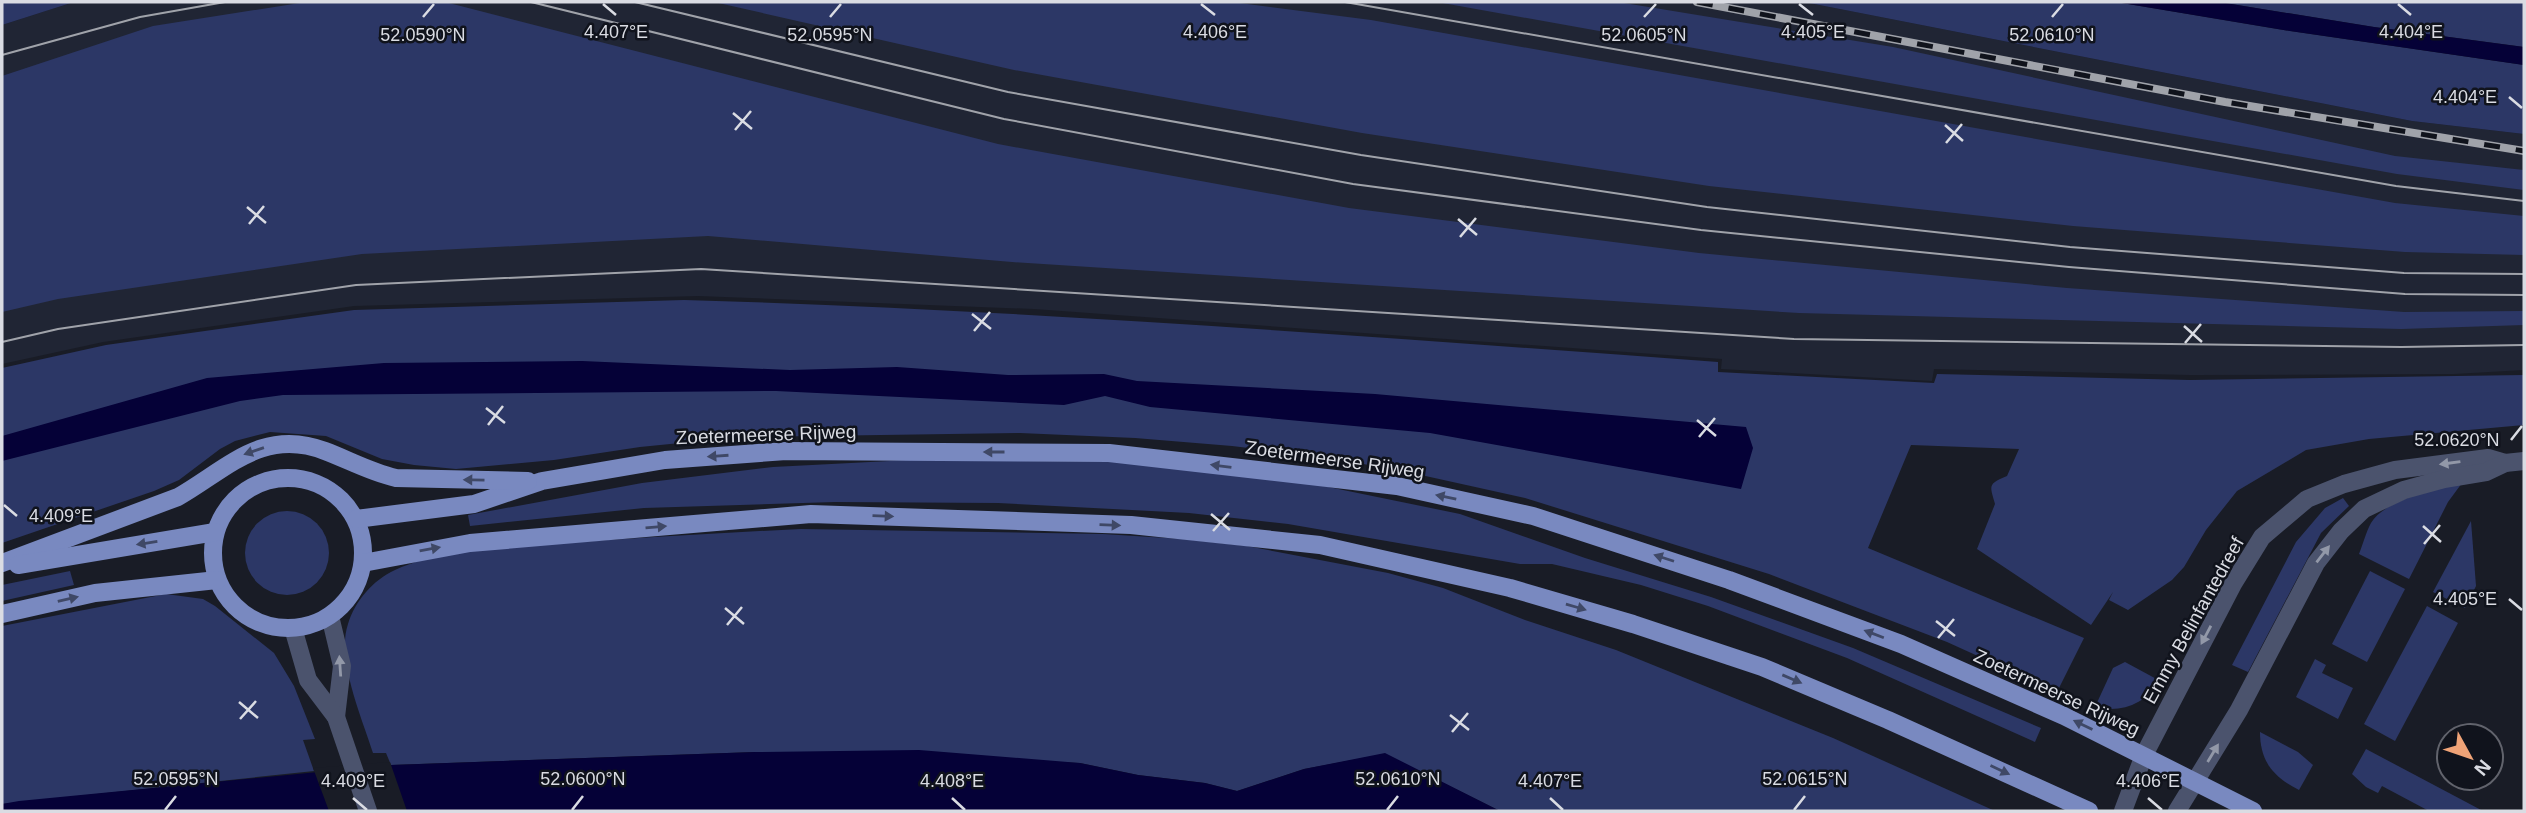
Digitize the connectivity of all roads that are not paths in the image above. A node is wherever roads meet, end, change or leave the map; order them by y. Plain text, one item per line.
1 (2524, 461) edge
2 (2505, 463) junction
3 (542, 481) junction
4 (356, 519) junction
5 (215, 533) junction
6 (363, 563) junction
7 (2, 565) edge
8 (217, 580) junction
9 (2, 614) edge
10 (330, 616) junction
11 (293, 628) junction
12 (336, 717) junction
13 (2144, 755) junction
14 (2196, 781) junction
15 (368, 811) edge
16 (2089, 811) edge
17 (2123, 811) edge
18 (2177, 811) edge
19 (2253, 811) edge

1 - 2 street, Emmy Belinfantedreef
2 -> 13 street, Emmy Belinfantedreef
14 -> 2 street, Emmy Belinfantedreef
3 - 4 main road, Zoetermeerse Rijweg
3 -> 7 main road
13 -> 3 main road, Zoetermeerse Rijweg
4 - 5 main road
4 - 6 main road
5 -> 7 main road
5 - 8 main road
6 - 10 main road
6 -> 16 main road
9 -> 8 main road
8 - 11 main road
10 - 11 main road
12 -> 10 street
11 - 12 street
12 - 15 street
13 - 14 main road, Zoetermeerse Rijweg
13 - 17 street, Emmy Belinfantedreef
14 - 18 street, Emmy Belinfantedreef
14 - 19 main road, Zoetermeerse Rijweg

